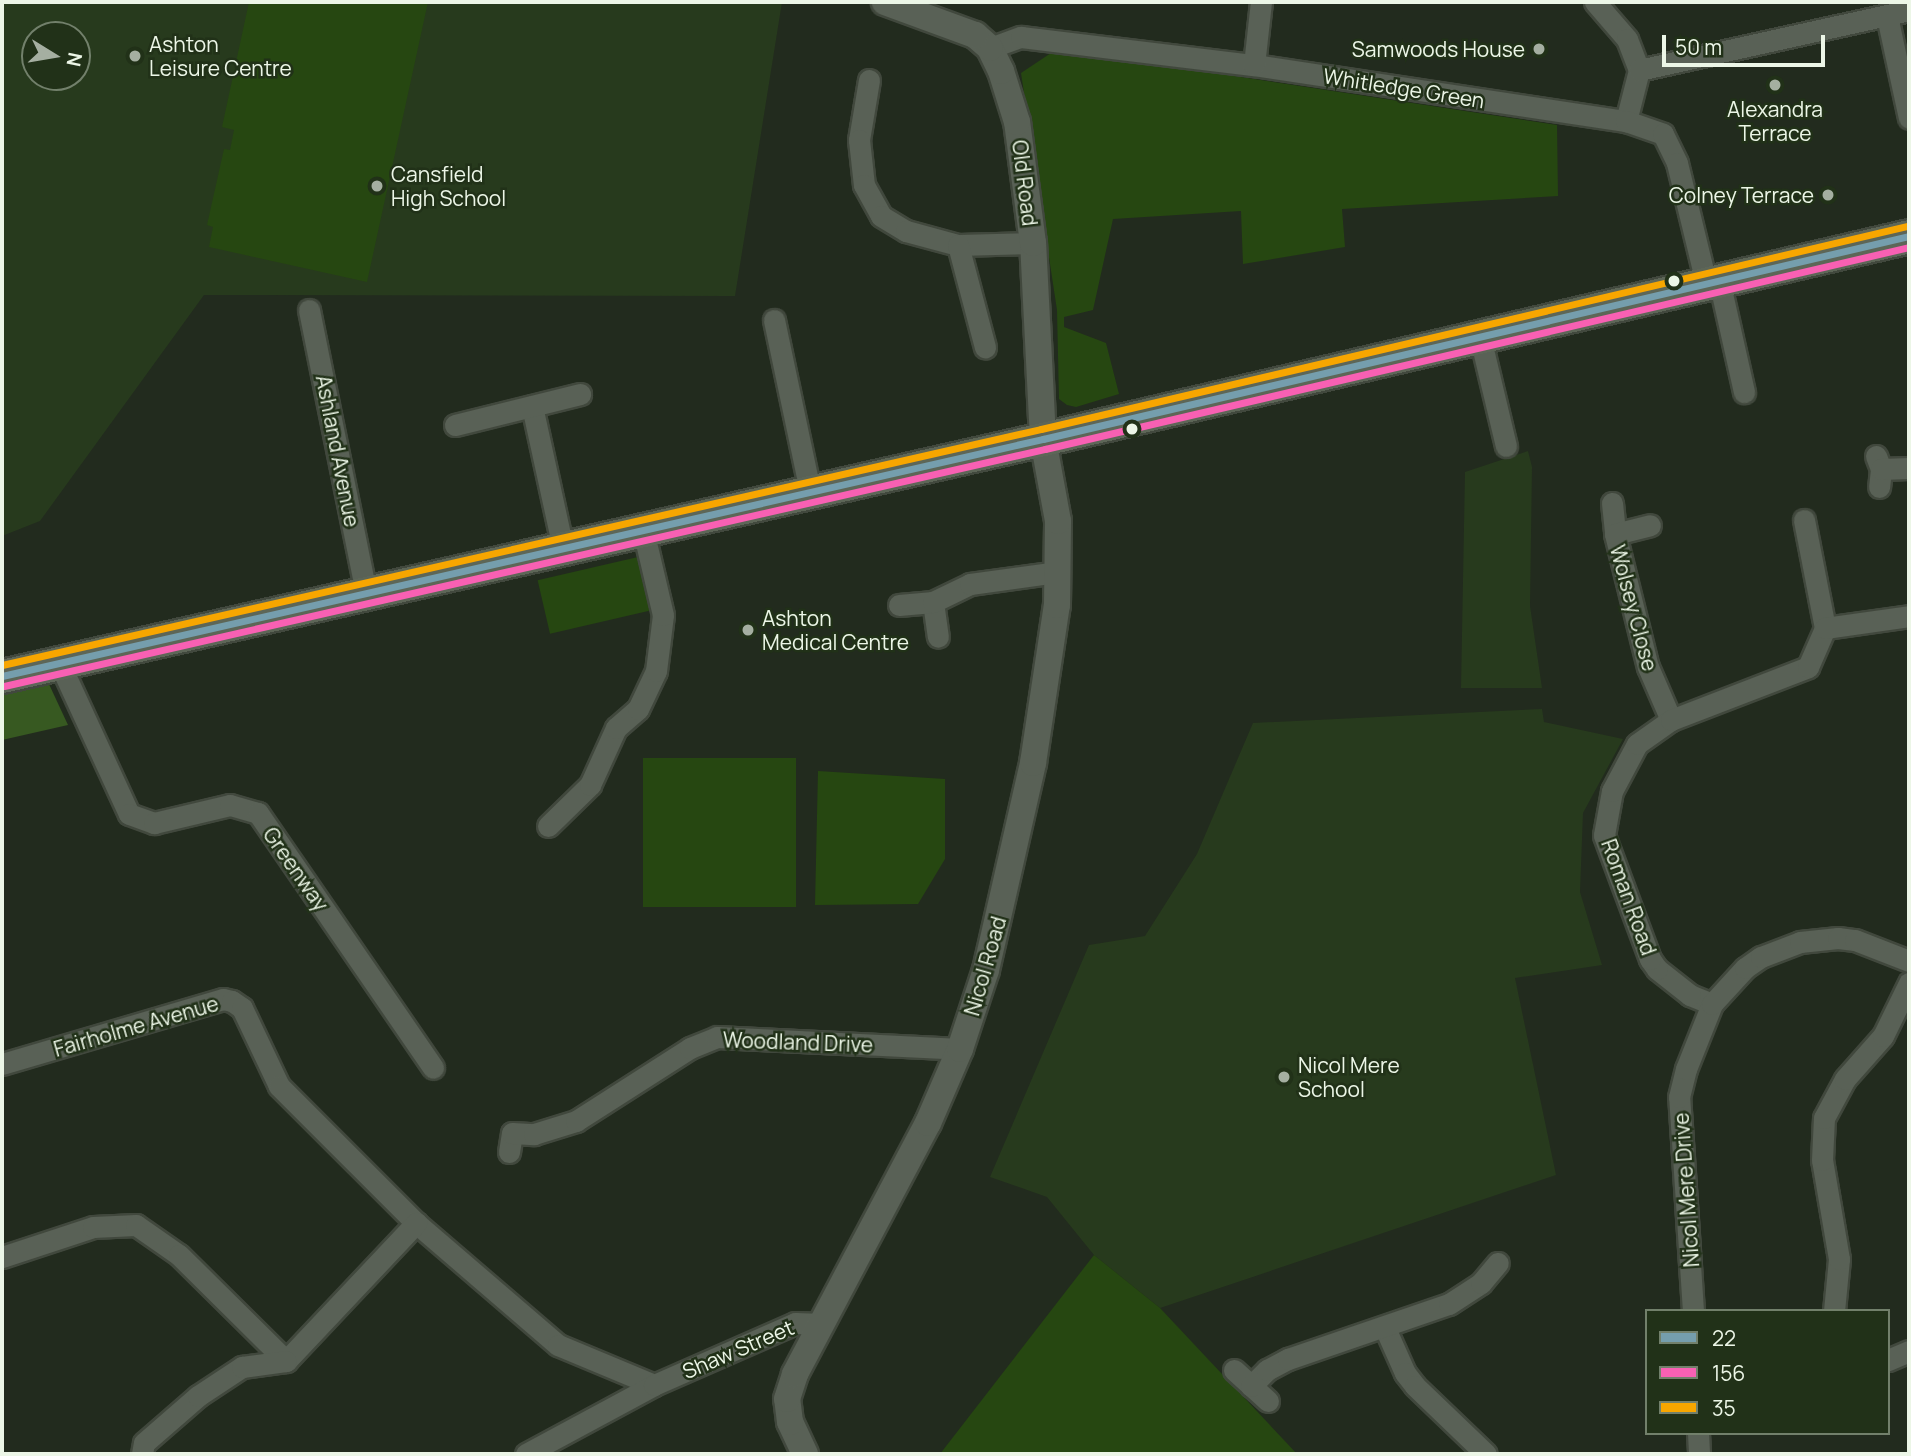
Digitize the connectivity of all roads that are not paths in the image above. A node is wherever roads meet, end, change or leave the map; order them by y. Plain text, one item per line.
1 (885, 2) edge
2 (1261, 2) edge
3 (1595, 2) edge
4 (922, 8) edge
5 (1909, 10) edge
6 (1887, 16) junction
7 (990, 48) junction
8 (1254, 65) junction
9 (1639, 70) junction
10 (869, 80) dead end
11 (1909, 118) edge
12 (1626, 121) junction
13 (1909, 236) edge
14 (1033, 243) junction
15 (958, 245) junction
16 (1713, 282) junction
17 (309, 310) dead end
18 (774, 320) dead end
19 (1480, 337) junction
20 (985, 347) dead end
21 (1744, 392) dead end
22 (580, 394) dead end
23 (532, 406) junction
24 (455, 425) dead end
25 (1043, 439) junction
26 (1506, 446) dead end
27 (1909, 468) edge
28 (1879, 471) dead end
29 (810, 491) junction
30 (1612, 503) dead end
31 (1804, 520) dead end
32 (1650, 525) dead end
33 (643, 530) junction
34 (1615, 534) junction
35 (563, 548) junction
36 (1058, 572) junction
37 (366, 592) junction
38 (933, 602) junction
39 (899, 605) dead end
40 (1909, 616) edge
41 (1825, 628) junction
42 (938, 637) dead end
43 (58, 662) junction
44 (2, 676) edge
45 (1671, 720) junction
46 (548, 826) dead end
47 (1909, 961) edge
48 (1909, 983) edge
49 (1712, 1004) junction
50 (960, 1049) junction
51 (2, 1064) edge
52 (433, 1068) dead end
53 (509, 1152) dead end
54 (416, 1223) junction
55 (2, 1257) edge
56 (1498, 1263) dead end
57 (1693, 1309) edge
58 (1834, 1309) edge
59 (823, 1324) junction
60 (1385, 1328) junction
61 (1909, 1351) edge
62 (1890, 1359) edge
63 (286, 1360) junction
64 (1234, 1370) dead end
65 (654, 1385) junction
66 (1251, 1386) junction
67 (1268, 1401) dead end
68 (1698, 1435) edge
69 (1482, 1453) edge
70 (142, 1454) edge
71 (526, 1454) edge
72 (805, 1454) edge
73 (1699, 1454) edge

1 - 4 street
2 - 8 street
3 - 9 street
4 - 7 street
5 - 6 street
6 - 9 street
6 - 11 street
7 - 8 street, Whitledge Green
7 - 14 street, Old Road
8 - 12 street, Whitledge Green
9 - 12 street
10 - 15 street
12 - 16 street, Whitledge Green
13 - 16 main road
14 - 15 street
14 - 25 street, Old Road
15 - 20 street
16 - 19 main road
16 - 21 street, Whitledge Green
17 - 37 street, Ashland Avenue
18 - 29 street
19 - 25 main road
19 - 26 street
22 - 23 street
23 - 24 street
23 - 35 street
25 - 29 main road
25 - 36 street, Nicol Road
27 - 28 street
29 - 33 main road
30 - 34 street, Wolsey Close
31 - 41 street
32 - 34 street, Wolsey Close
33 - 35 main road
33 - 46 street
34 - 45 street, Wolsey Close
35 - 37 main road
36 - 38 street
36 - 50 street, Nicol Road
37 - 43 main road
38 - 39 street
38 - 42 street
40 - 41 street
41 - 45 street, Roman Road
43 - 44 main road
43 - 52 street, Greenway
45 - 49 street, Roman Road
47 - 49 street, Nicol Mere Drive
48 - 58 street
49 - 57 street, Nicol Mere Drive
50 - 53 street, Woodland Drive
50 - 59 street, Nicol Road
51 - 54 street, Fairholme Avenue
54 - 63 street
54 - 65 street, Fairholme Avenue
55 - 63 street
56 - 60 street
59 - 65 street, Shaw Street
59 - 72 street, Nicol Road
60 - 66 street
60 - 69 street
61 - 62 street
63 - 70 street
64 - 66 street
65 - 71 street, Shaw Street
66 - 67 street
68 - 73 street

